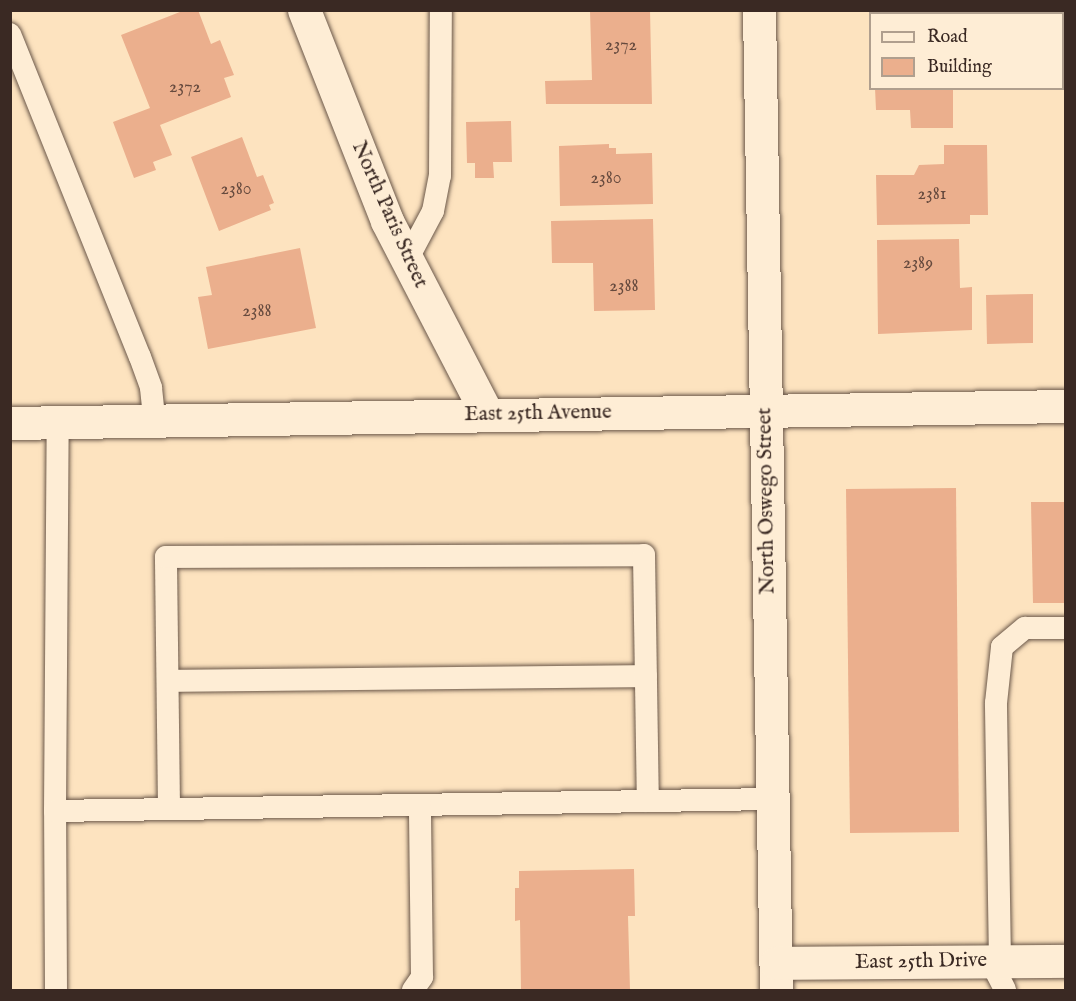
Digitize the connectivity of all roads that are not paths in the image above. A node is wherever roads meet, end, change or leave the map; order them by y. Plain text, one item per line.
1 (304, 10) edge
2 (441, 10) edge
3 (759, 10) edge
4 (10, 34) edge
5 (407, 260) junction
6 (1065, 406) edge
7 (766, 411) junction
8 (488, 414) junction
9 (154, 419) junction
10 (58, 421) junction
11 (10, 423) edge
12 (1065, 628) edge
13 (646, 676) junction
14 (168, 681) junction
15 (772, 799) junction
16 (648, 801) junction
17 (420, 805) junction
18 (169, 807) junction
19 (55, 811) junction
20 (1065, 961) edge
21 (999, 971) edge
22 (776, 977) edge
23 (421, 986) edge
24 (56, 990) edge

1 - 5 street, North Paris Street
2 - 5 lane
3 - 7 street, North Oswego Street
4 - 9 lane
5 - 8 street, North Paris Street
6 - 7 street, East 25th Avenue
7 - 8 street, East 25th Avenue
7 - 15 street, North Oswego Street
8 - 9 street, East 25th Avenue
9 - 10 street, East 25th Avenue
10 - 11 street, East 25th Avenue
10 - 19 lane
12 - 21 lane
13 - 14 lane
13 - 14 lane
13 - 16 lane
14 - 18 lane
15 - 16 lane
15 - 22 street, North Oswego Street
16 - 17 lane
17 - 18 lane
17 - 23 lane
18 - 19 lane
19 - 24 lane
20 - 21 street, East 25th Drive
21 - 22 street, East 25th Drive

